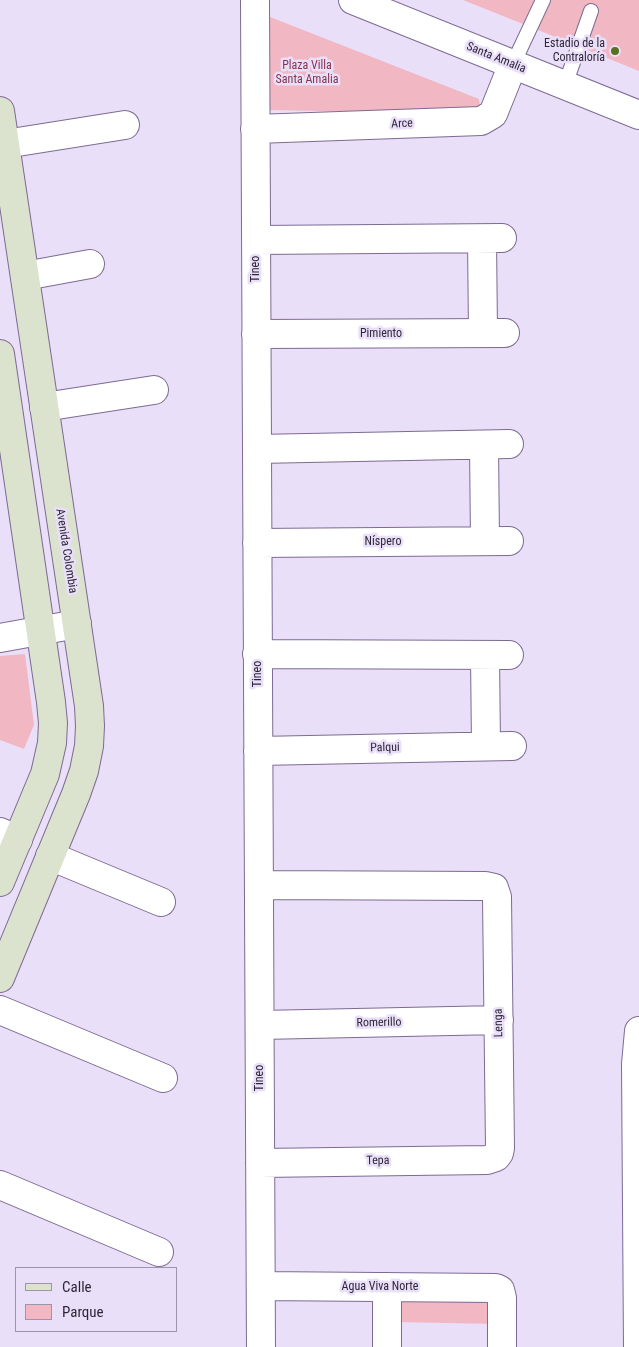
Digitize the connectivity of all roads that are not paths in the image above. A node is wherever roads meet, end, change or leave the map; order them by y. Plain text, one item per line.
1 (254, 0) edge
2 (353, 0) edge
3 (543, 0) edge
4 (591, 11) dead end
5 (513, 64) junction
6 (565, 85) junction
7 (0, 111) edge
8 (639, 115) edge
9 (125, 125) dead end
10 (255, 130) junction
11 (5, 144) junction
12 (256, 240) junction
13 (90, 264) dead end
14 (25, 276) junction
15 (256, 334) junction
16 (1, 363) edge
17 (154, 390) dead end
18 (44, 407) junction
19 (257, 449) junction
20 (8, 461) edge
21 (257, 542) junction
22 (77, 624) junction
23 (41, 631) junction
24 (0, 638) edge
25 (258, 654) junction
26 (486, 746) junction
27 (512, 746) dead end
28 (258, 751) junction
29 (9, 836) edge
30 (50, 856) junction
31 (0, 882) edge
32 (259, 885) junction
33 (161, 902) dead end
34 (0, 978) edge
35 (0, 1010) edge
36 (498, 1020) junction
37 (260, 1025) junction
38 (639, 1031) edge
39 (163, 1078) dead end
40 (496, 1157) joint
41 (260, 1162) junction
42 (0, 1185) edge
43 (160, 1252) dead end
44 (260, 1286) junction
45 (387, 1287) junction
46 (261, 1347) edge
47 (386, 1347) edge
48 (502, 1347) edge
49 (638, 1347) edge

1 - 10 street, Tineo
2 - 5 street, Santa Amalia
3 - 5 lane
4 - 6 lane
5 - 6 street, Santa Amalia
5 - 10 street, Arce
6 - 8 street, Santa Amalia
7 - 11 main road, Avenida Colombia
9 - 11 street
10 - 12 street, Tineo
11 - 14 main road, Avenida Colombia
12 - 15 street, Tineo
12 - 15 street, Pimiento
13 - 14 street
14 - 18 main road, Avenida Colombia
15 - 19 street, Tineo
16 - 20 main road
17 - 18 street
18 - 22 main road, Avenida Colombia
19 - 21 street, Tineo
19 - 21 street, Níspero
20 - 23 main road
21 - 25 street, Tineo
22 - 23 street
22 - 30 main road, Avenida Colombia
23 - 24 street
23 - 29 main road
25 - 26 street
25 - 28 street, Tineo
26 - 27 street, Palqui
26 - 28 street, Palqui
28 - 32 street, Tineo
29 - 31 main road
30 - 33 street
30 - 34 main road, Avenida Colombia
32 - 36 street, Lenga
32 - 37 street, Tineo
35 - 39 street
36 - 37 street, Romerillo
36 - 40 street, Lenga
37 - 41 street, Tineo
38 - 49 street
40 - 41 street, Tepa
41 - 44 street, Tineo
42 - 43 street
44 - 45 street, Agua Viva Norte
44 - 46 street, Tineo
45 - 47 street
45 - 48 street, Agua Viva Norte

